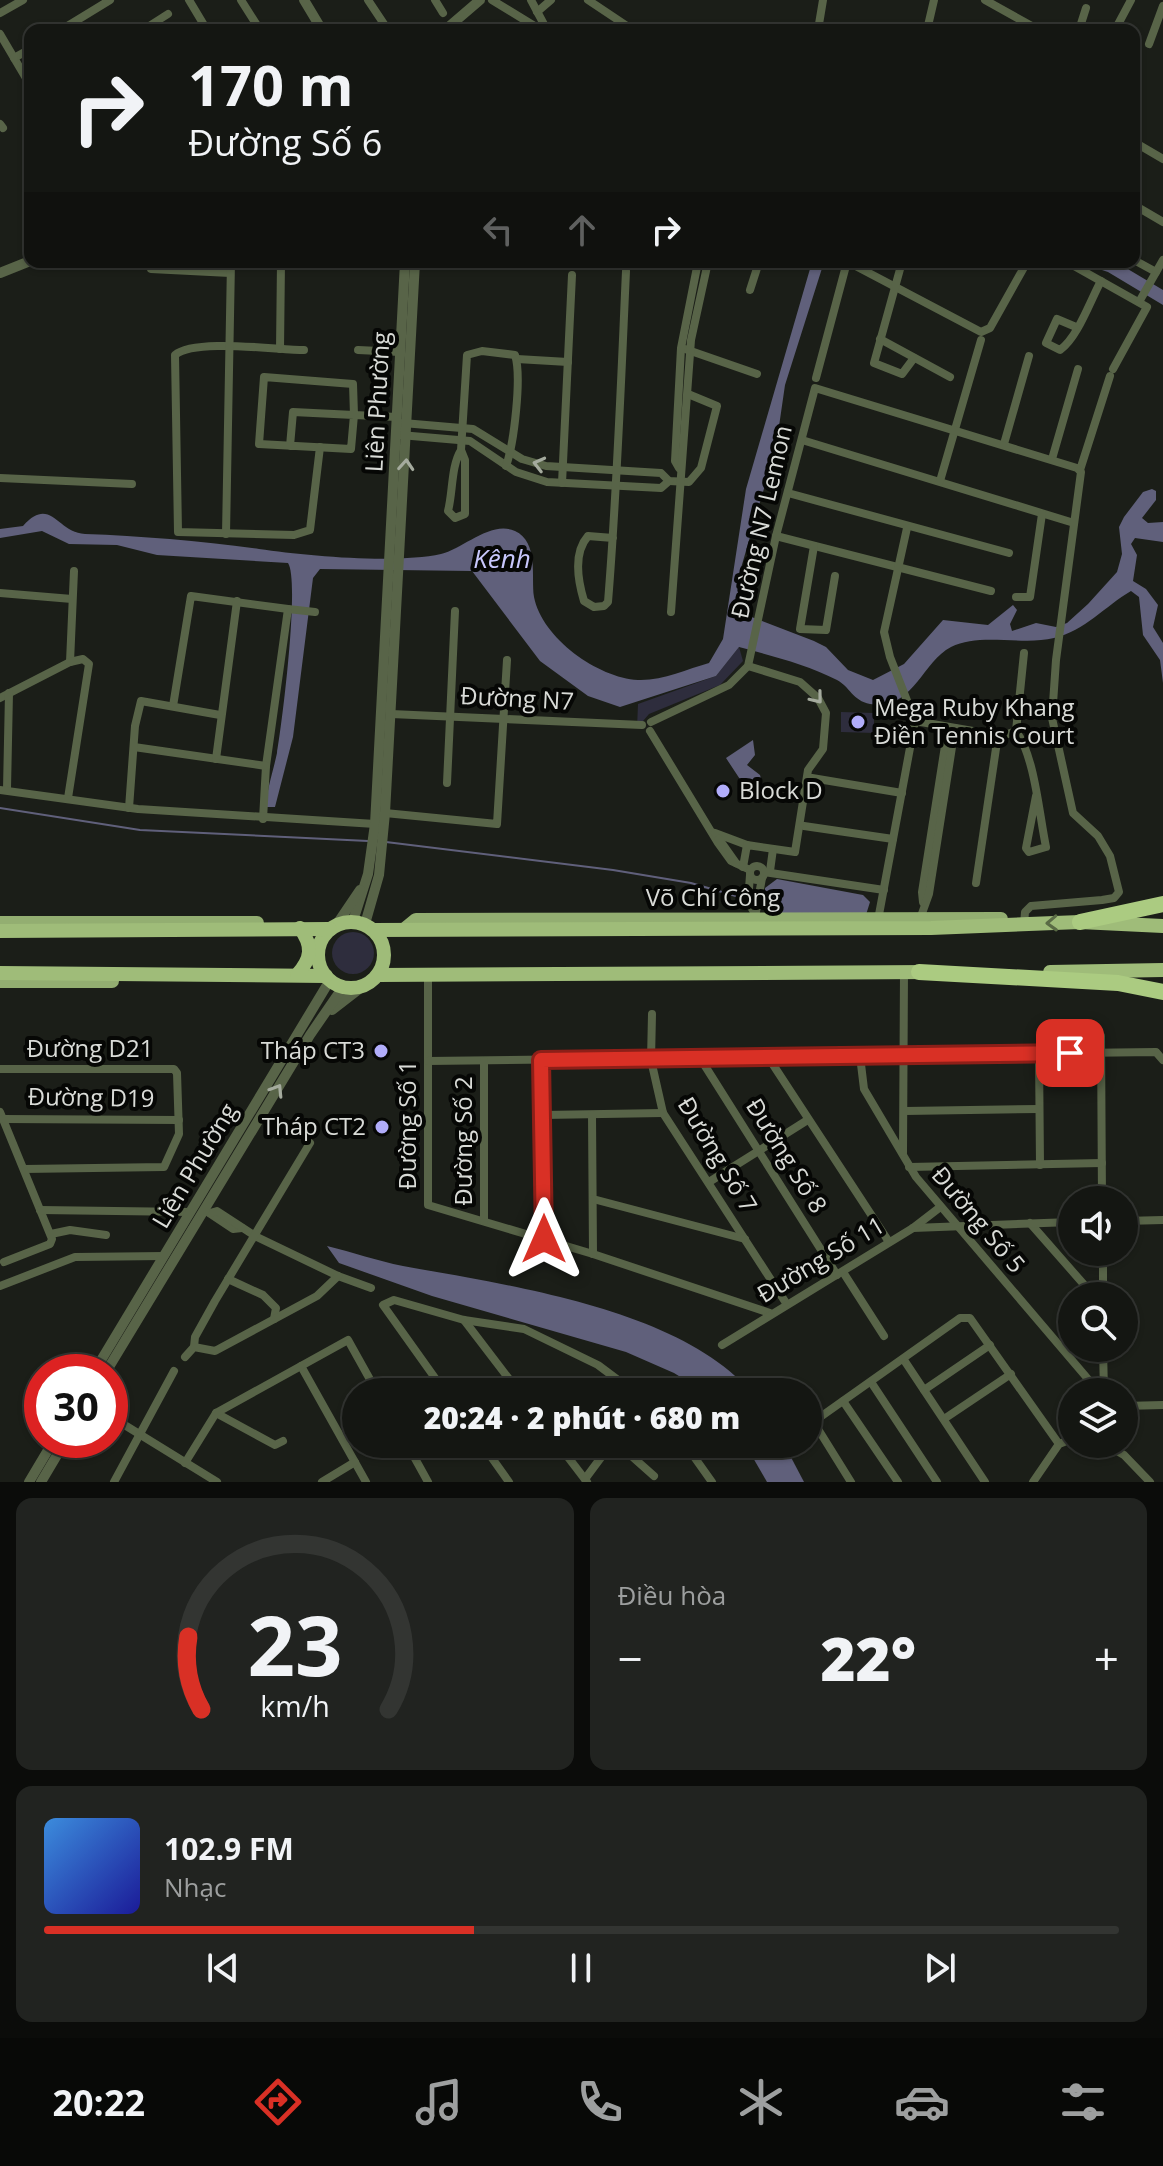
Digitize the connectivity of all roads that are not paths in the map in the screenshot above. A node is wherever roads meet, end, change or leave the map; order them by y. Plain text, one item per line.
1 (23, 0) edge
2 (110, 0) edge
3 (189, 0) edge
4 (241, 0) edge
5 (304, 0) edge
6 (368, 0) edge
7 (435, 0) edge
8 (480, 0) edge
9 (492, 0) edge
10 (531, 0) edge
11 (551, 0) edge
12 (588, 0) edge
13 (823, 0) edge
14 (934, 0) edge
15 (985, 0) edge
16 (1130, 2) edge
17 (1163, 6) edge
18 (1086, 8) dead end
19 (537, 12) junction
20 (0, 13) edge
21 (443, 13) dead end
22 (168, 14) dead end
23 (71, 24) edge
24 (152, 24) edge
25 (203, 24) edge
26 (256, 24) edge
27 (318, 24) edge
28 (384, 24) edge
29 (452, 24) edge
30 (534, 24) edge
31 (542, 24) edge
32 (624, 24) edge
33 (819, 24) edge
34 (928, 24) edge
35 (1028, 24) edge
36 (1081, 24) edge
37 (1118, 24) edge
38 (0, 34) edge
39 (1150, 41) dead end
40 (24, 52) edge
41 (14, 58) junction
42 (24, 75) edge
43 (1140, 146) edge
44 (1163, 159) edge
45 (1140, 209) edge
46 (1163, 222) edge
47 (1163, 260) edge
48 (24, 263) edge
49 (1140, 263) edge
50 (171, 268) edge
51 (198, 268) edge
52 (230, 268) edge
53 (281, 268) edge
54 (405, 268) edge
55 (415, 268) edge
56 (627, 268) edge
57 (697, 268) edge
58 (706, 268) edge
59 (755, 268) edge
60 (846, 268) edge
61 (859, 268) edge
62 (900, 268) edge
63 (1023, 268) edge
64 (1078, 268) edge
65 (151, 269) dead end
66 (1156, 272) junction
67 (0, 273) edge
68 (230, 273) junction
69 (572, 275) dead end
70 (1101, 281) junction
71 (894, 287) junction
72 (750, 290) dead end
73 (1140, 300) junction
74 (1076, 327) dead end
75 (880, 339) junction
76 (981, 340) dead end
77 (229, 347) junction
78 (280, 349) junction
79 (686, 349) junction
80 (304, 350) dead end
81 (358, 350) dead end
82 (400, 352) junction
83 (1029, 356) dead end
84 (914, 358) junction
85 (517, 359) junction
86 (568, 362) junction
87 (1078, 369) dead end
88 (757, 374) dead end
89 (816, 383) junction
90 (967, 387) junction
91 (688, 394) junction
92 (354, 415) junction
93 (397, 420) junction
94 (409, 423) junction
95 (462, 427) junction
96 (954, 428) junction
97 (402, 436) junction
98 (462, 440) junction
99 (802, 440) junction
100 (1004, 444) junction
101 (290, 446) junction
102 (320, 447) junction
103 (461, 450) junction
104 (511, 453) junction
105 (1052, 459) junction
106 (506, 466) junction
107 (563, 468) junction
108 (679, 468) junction
109 (1080, 470) junction
110 (617, 471) junction
111 (0, 478) edge
112 (674, 481) junction
113 (940, 481) junction
114 (562, 483) junction
115 (132, 484) dead end
116 (615, 486) junction
117 (788, 493) junction
118 (1042, 514) junction
119 (1074, 523) junction
120 (907, 528) junction
121 (226, 534) junction
122 (776, 536) junction
123 (613, 538) junction
124 (814, 546) junction
125 (1009, 553) dead end
126 (898, 569) junction
127 (74, 571) dead end
128 (393, 575) junction
129 (835, 576) dead end
130 (991, 591) dead end
131 (0, 593) edge
132 (1016, 597) dead end
133 (72, 599) junction
134 (237, 601) junction
135 (289, 609) junction
136 (455, 611) dead end
137 (311, 612) dead end
138 (671, 612) dead end
139 (1024, 653) dead end
140 (507, 660) dead end
141 (70, 662) junction
142 (748, 666) junction
143 (4, 695) edge
144 (173, 706) junction
145 (391, 714) junction
146 (220, 715) junction
147 (449, 716) junction
148 (504, 719) junction
149 (915, 721) junction
150 (648, 726) junction
151 (952, 728) junction
152 (1016, 731) junction
153 (998, 735) junction
154 (134, 747) junction
155 (216, 759) junction
156 (266, 766) junction
157 (812, 778) dead end
158 (447, 783) dead end
159 (3, 790) edge
160 (902, 793) junction
161 (1036, 796) junction
162 (68, 798) junction
163 (129, 808) junction
164 (263, 819) junction
165 (381, 820) junction
166 (804, 826) dead end
167 (716, 836) junction
168 (893, 839) junction
169 (747, 845) junction
170 (773, 849) junction
171 (377, 850) junction
172 (745, 869) junction
173 (368, 874) junction
174 (765, 874) junction
175 (976, 883) dead end
176 (884, 890) junction
177 (1163, 904) edge
178 (754, 919) junction
179 (1163, 919) edge
180 (1080, 922) junction
181 (0, 923) edge
182 (919, 923) junction
183 (878, 924) junction
184 (1024, 925) junction
185 (369, 926) junction
186 (1140, 926) junction
187 (1163, 926) edge
188 (329, 927) junction
189 (300, 928) junction
190 (405, 929) junction
191 (0, 931) edge
192 (1163, 933) edge
193 (1163, 962) edge
194 (1163, 970) edge
195 (1137, 971) junction
196 (912, 972) junction
197 (1108, 972) junction
198 (0, 973) edge
199 (404, 974) junction
200 (428, 974) junction
201 (297, 975) junction
202 (382, 975) junction
203 (1163, 977) edge
204 (329, 980) junction
205 (0, 981) edge
206 (363, 986) junction
207 (1163, 992) edge
208 (652, 1014) dead end
209 (310, 1035) junction
210 (1101, 1036) dead end
211 (1102, 1052) junction
212 (1039, 1053) junction
213 (904, 1055) junction
214 (860, 1056) junction
215 (768, 1057) junction
216 (700, 1058) junction
217 (541, 1060) junction
218 (651, 1060) junction
219 (1163, 1060) edge
220 (428, 1061) junction
221 (484, 1061) junction
222 (0, 1069) edge
223 (1039, 1109) junction
224 (905, 1111) junction
225 (663, 1113) junction
226 (543, 1115) junction
227 (592, 1115) junction
228 (2, 1116) edge
229 (179, 1120) junction
230 (806, 1121) junction
231 (310, 1143) dead end
232 (758, 1151) junction
233 (903, 1154) junction
234 (1102, 1163) junction
235 (1040, 1165) junction
236 (909, 1167) junction
237 (24, 1169) junction
238 (709, 1182) junction
239 (1102, 1186) edge
240 (593, 1199) junction
241 (939, 1208) junction
242 (40, 1210) junction
243 (200, 1210) junction
244 (1163, 1220) edge
245 (484, 1221) junction
246 (1138, 1221) edge
247 (1058, 1222) edge
248 (1030, 1223) junction
249 (953, 1224) junction
250 (913, 1228) junction
251 (106, 1235) dead end
252 (255, 1236) junction
253 (51, 1238) junction
254 (544, 1239) junction
255 (745, 1239) junction
256 (889, 1242) junction
257 (593, 1254) junction
258 (164, 1256) junction
259 (4, 1262) dead end
260 (840, 1274) junction
261 (338, 1276) junction
262 (228, 1279) junction
263 (1082, 1282) edge
264 (0, 1286) edge
265 (371, 1288) dead end
266 (786, 1303) junction
267 (770, 1313) junction
268 (274, 1319) junction
269 (464, 1320) junction
270 (884, 1336) dead end
271 (722, 1345) dead end
272 (990, 1345) junction
273 (194, 1347) junction
274 (105, 1354) edge
275 (116, 1354) edge
276 (185, 1357) dead end
277 (904, 1360) junction
278 (1104, 1362) edge
279 (301, 1366) junction
280 (1104, 1368) junction
281 (174, 1371) dead end
282 (1011, 1374) junction
283 (369, 1378) edge
284 (435, 1378) edge
285 (508, 1378) edge
286 (615, 1378) edge
287 (1087, 1378) edge
288 (1089, 1378) edge
289 (1103, 1378) edge
290 (871, 1382) junction
291 (924, 1390) junction
292 (843, 1401) junction
293 (1163, 1405) edge
294 (1138, 1406) edge
295 (216, 1413) junction
296 (944, 1419) junction
297 (128, 1427) edge
298 (140, 1434) junction
299 (283, 1441) dead end
300 (1058, 1443) edge
301 (1058, 1445) edge
302 (43, 1458) edge
303 (55, 1458) edge
304 (415, 1458) edge
305 (492, 1458) edge
306 (569, 1458) edge
307 (601, 1458) edge
308 (634, 1458) edge
309 (695, 1458) edge
310 (1127, 1458) edge
311 (355, 1462) junction
312 (185, 1463) junction
313 (654, 1476) dead end
314 (586, 1480) edge
315 (116, 1481) edge
316 (29, 1482) edge
317 (41, 1482) edge
318 (217, 1482) edge
319 (322, 1482) edge
320 (366, 1482) edge
321 (428, 1482) edge
322 (509, 1482) edge
323 (712, 1482) edge
324 (851, 1482) edge
325 (898, 1482) edge
326 (937, 1482) edge
327 (985, 1482) edge
328 (1033, 1482) edge
329 (1150, 1482) edge

1 - 20 street
2 - 23 street
3 - 25 street
4 - 26 street
5 - 27 street
6 - 28 street
7 - 21 street
8 - 29 street
9 - 30 street
10 - 19 street
11 - 19 street
12 - 32 street
13 - 33 street
14 - 34 street
15 - 35 street
16 - 37 street
17 - 39 street
18 - 36 street
19 - 31 street
22 - 24 street
38 - 41 street
40 - 41 street
41 - 42 street
43 - 44 street
45 - 46 street
47 - 66 street
48 - 67 street
49 - 66 street
50 - 65 street
51 - 68 street
52 - 68 street
53 - 78 street
54 - 82 street, Liên Phường
55 - 94 street, Liên Phường
56 - 110 street
57 - 79 street
58 - 79 street
59 - 72 street
60 - 89 street, Đường N7 Lemon
61 - 71 street
62 - 71 street
63 - 71 street
64 - 70 street
66 - 73 street
68 - 77 street
69 - 86 street
70 - 73 street
70 - 74 street
71 - 75 street
73 - 109 street
75 - 84 street
75 - 84 street
76 - 90 street
77 - 78 street
77 - 121 street
77 - 121 street
78 - 80 street
79 - 88 street
79 - 91 street
79 - 108 street
81 - 82 street
82 - 93 street, Liên Phường
83 - 100 street
84 - 90 street
85 - 86 street
85 - 95 street
85 - 104 street
86 - 107 street
87 - 105 street
89 - 96 street
89 - 99 street, Đường N7 Lemon
90 - 96 street
91 - 108 street
91 - 112 street
92 - 93 street
92 - 101 street
92 - 101 street
92 - 102 street
93 - 94 street
93 - 97 street, Liên Phường
94 - 95 street
94 - 97 street, Liên Phường
95 - 98 street
95 - 104 street
96 - 100 street
96 - 113 street
97 - 98 street
97 - 128 street, Liên Phường
98 - 103 street
98 - 106 street
99 - 113 street
99 - 117 street, Đường N7 Lemon
100 - 105 street
101 - 102 street
102 - 121 street
103 - 103 street
104 - 106 street
107 -> 104 street
105 - 109 street
106 - 114 street
107 - 110 street
107 - 114 street
108 - 112 street
109 - 119 street
110 - 112 street
110 - 116 street
111 - 115 street
112 - 116 street
112 - 138 street
113 - 118 street
114 - 116 street
116 - 123 street
117 - 120 street
117 - 122 street, Đường N7 Lemon
118 - 119 street
118 - 132 street
119 - 184 street
120 - 125 street
120 - 126 street
122 - 124 street
122 - 142 street, Đường N7 Lemon
123 - 123 street
124 - 126 street
124 - 129 street
126 - 130 street
126 - 149 street
127 - 133 street
128 - 145 street
128 - 165 street
131 - 133 street
133 - 141 street
134 - 135 street
134 - 144 street
134 - 146 street
135 - 137 street
135 - 156 street
136 - 147 street
139 - 152 street
140 - 148 street
141 - 143 street
141 - 162 street
142 - 150 street
142 -> 170 street
143 - 159 street
144 - 146 street
144 - 154 street
145 - 147 street, Đường N7
145 - 165 street
146 - 155 street
147 - 148 street, Đường N7
147 - 158 street
148 - 150 street, Đường N7
148 - 165 street
149 - 151 street
149 - 160 street
150 - 167 street
151 - 153 street
151 - 182 street
152 - 153 street
152 - 161 street
153 - 175 street
154 - 155 street
154 - 163 street
155 - 156 street
156 - 164 street
157 - 160 street
159 - 162 street
160 - 168 street
161 - 161 street
162 - 163 street
163 - 164 street
164 - 165 street
165 - 171 street
166 - 168 street
167 - 169 street
167 - 172 street
168 - 176 street
169 - 170 street
169 - 172 street
170 - 174 street
171 - 173 street
171 - 185 street
172 - 174 street
172 - 178 street
173 - 185 street
173 - 188 street
174 - 176 street
174 - 178 street
176 - 183 street
177 - 180 highway
178 - 183 highway, Võ Chí Công
178 - 190 highway, Võ Chí Công
179 - 180 main road, Võ Chí Công
180 -> 184 highway, Võ Chí Công
180 - 186 highway, Võ Chí Công
181 - 189 main road
182 - 183 highway, Võ Chí Công
182 - 184 highway, Võ Chí Công
185 - 188 highway
185 - 190 highway, Võ Chí Công
185 - 202 highway
186 - 187 highway, Võ Chí Công
186 - 192 highway, Võ Chí Công
188 - 189 highway
188 - 204 highway
189 - 191 highway
189 - 201 highway
190 - 199 highway
193 - 195 highway
194 - 195 highway
195 - 197 highway
196 - 197 highway
196 - 200 highway
196 - 207 highway
196 - 213 street
197 - 203 main road
198 - 201 highway
199 - 200 highway
199 - 202 highway
200 - 220 street, Đường Số 1
201 - 204 highway
201 - 205 main road
202 - 206 highway
204 - 206 highway
204 - 209 street, Liên Phường
204 - 243 street, Liên Phường
206 - 209 street
208 - 218 street, Đường Số 7
243 -> 209 street, Liên Phường
210 - 211 street
211 - 212 street
211 - 219 street
211 - 234 street
212 - 213 street
212 - 223 street
213 - 214 street
213 - 224 street
214 - 215 street
214 - 233 street, Đường Số 5
215 - 216 street
215 - 230 street
216 - 218 street
216 - 232 street, Đường Số 8
217 - 218 street
217 - 221 street
217 - 226 street
218 - 225 street, Đường Số 7
220 - 221 street
220 - 245 street, Đường Số 1
221 - 245 street, Đường Số 2
222 - 229 street, Đường D21
223 - 224 street
223 - 235 street
224 - 233 street
225 - 227 street
225 - 238 street, Đường Số 7
226 - 227 street
226 - 254 street
227 - 240 street
228 - 229 street, Đường D19
228 - 237 street
229 - 237 street
230 - 232 street
230 - 256 street
231 - 252 street
232 - 238 street
232 - 260 street, Đường Số 8
233 - 236 street, Đường Số 5
234 - 235 street
234 - 239 street
235 - 236 street
236 - 241 street, Đường Số 5
237 - 242 street
238 - 255 street, Đường Số 7
240 - 255 street
240 - 257 street
241 - 249 street, Đường Số 5
241 - 250 street, Đường Số 11
242 - 243 street
242 - 253 street
243 - 252 street
243 - 258 street, Liên Phường
243 - 275 street, Liên Phường
244 - 246 street
245 - 254 street, Đường Số 1
247 - 248 street
248 - 249 street
248 - 263 street
249 - 250 street
249 - 287 street, Đường Số 5
250 - 256 street, Đường Số 11
251 - 253 street
252 - 261 street
252 - 262 street
253 - 259 street
254 - 257 street, Đường Số 1
255 - 266 street, Đường Số 7
256 - 260 street, Đường Số 11
257 - 267 street, Đường Số 1
258 - 264 street
258 - 274 street, Liên Phường
260 - 266 street, Đường Số 11
260 - 270 street, Đường Số 8
261 - 265 street
261 - 268 street
262 - 268 street
262 - 273 street
266 - 267 street, Đường Số 11
267 - 271 street, Đường Số 11
268 - 273 street
269 - 284 street
269 - 285 street
269 - 286 street
272 - 277 street
272 - 282 street
272 - 291 street
273 - 276 street
277 - 290 street
277 - 291 street
278 - 280 street
279 - 283 street
279 - 295 street
279 - 311 street
280 - 288 street
280 - 289 street
281 - 298 street
282 - 296 street
282 - 300 street
290 - 292 street
290 - 326 street
291 - 296 street
292 - 324 street
292 - 325 street
293 - 294 street
295 - 299 street
295 - 312 street
296 - 327 street
297 - 298 street
298 - 312 street
298 - 315 street
301 - 328 street
302 - 316 street
303 - 317 street
304 - 321 street
305 - 322 street
306 - 314 street
307 - 314 street
308 - 313 street
309 - 323 street
310 - 329 street
311 - 319 street
311 - 320 street
312 - 318 street

